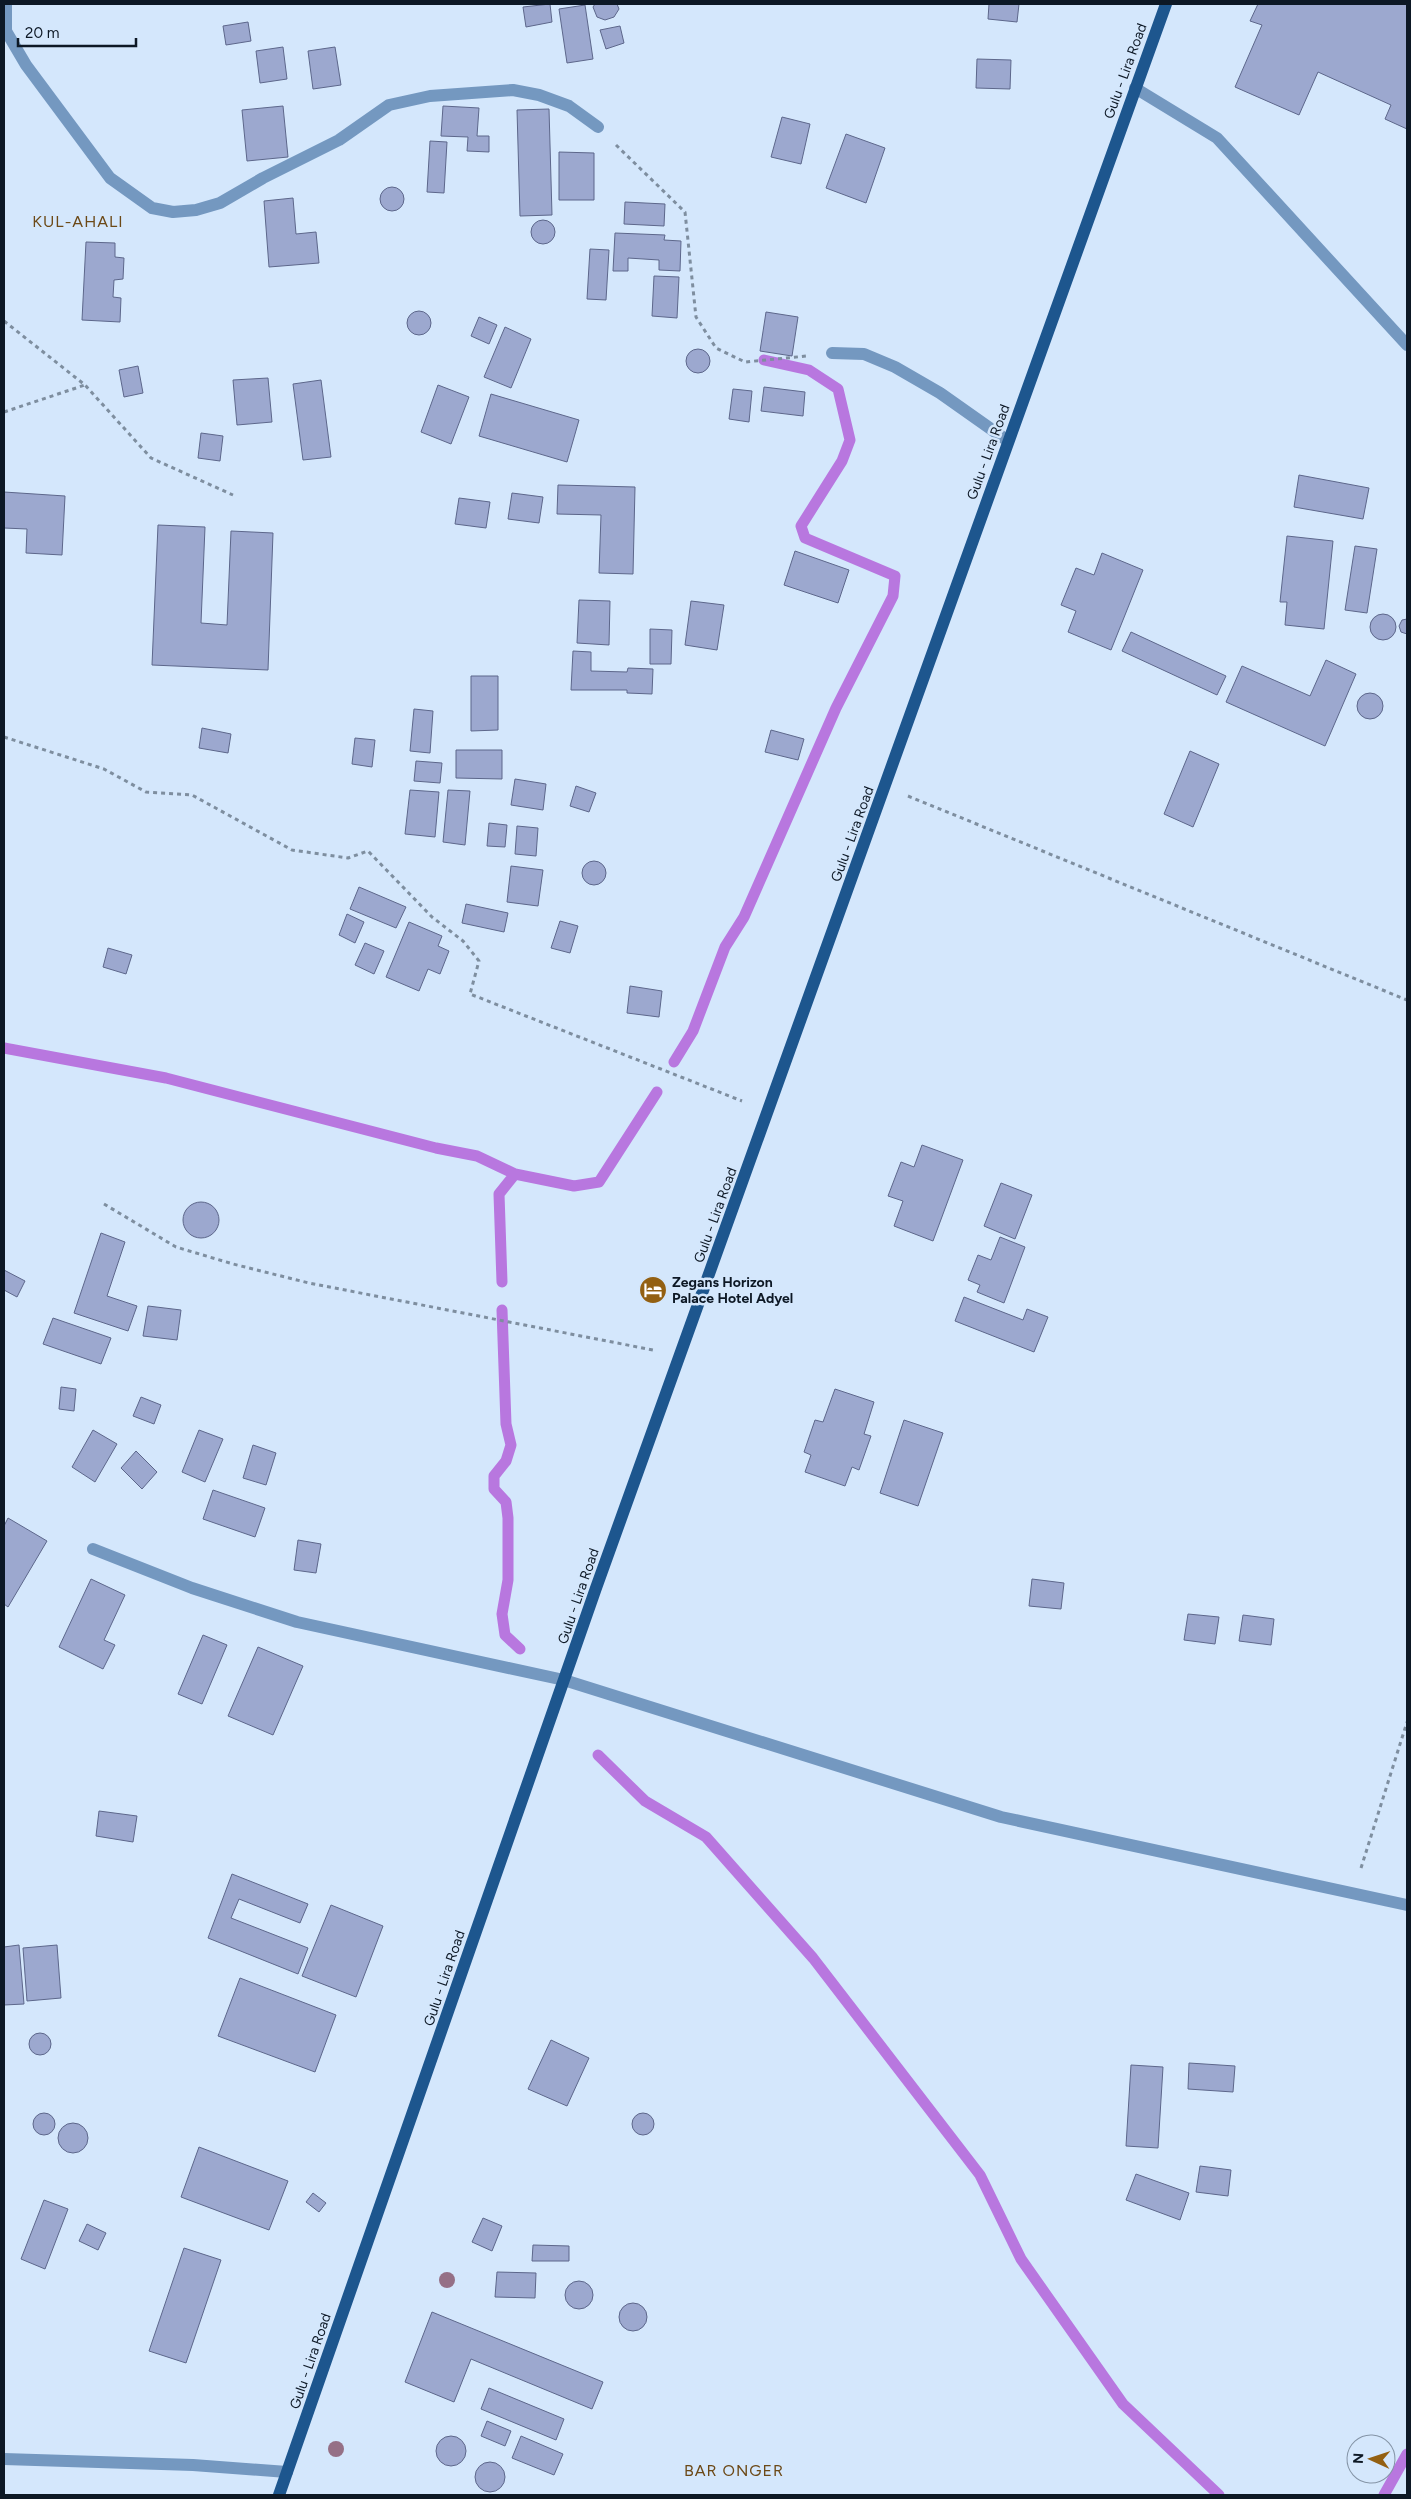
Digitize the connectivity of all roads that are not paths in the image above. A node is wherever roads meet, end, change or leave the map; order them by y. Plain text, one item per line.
1 (6, 4) edge
2 (1166, 4) edge
3 (1135, 88) junction
4 (598, 127) road end
5 (1407, 345) edge
6 (832, 353) road end
7 (1008, 441) junction
8 (93, 1549) dead end
9 (564, 1680) junction
10 (1407, 1905) edge
11 (4, 2459) edge
12 (287, 2472) junction
13 (279, 2495) edge

1 - 4 street
2 - 3 main road, Gulu - Lira Road
3 - 5 street
3 - 7 main road, Gulu - Lira Road
6 - 7 street
7 - 9 main road, Gulu - Lira Road
8 - 9 street
9 - 10 street
9 - 12 main road, Gulu - Lira Road
11 - 12 street
12 - 13 main road, Gulu - Lira Road

